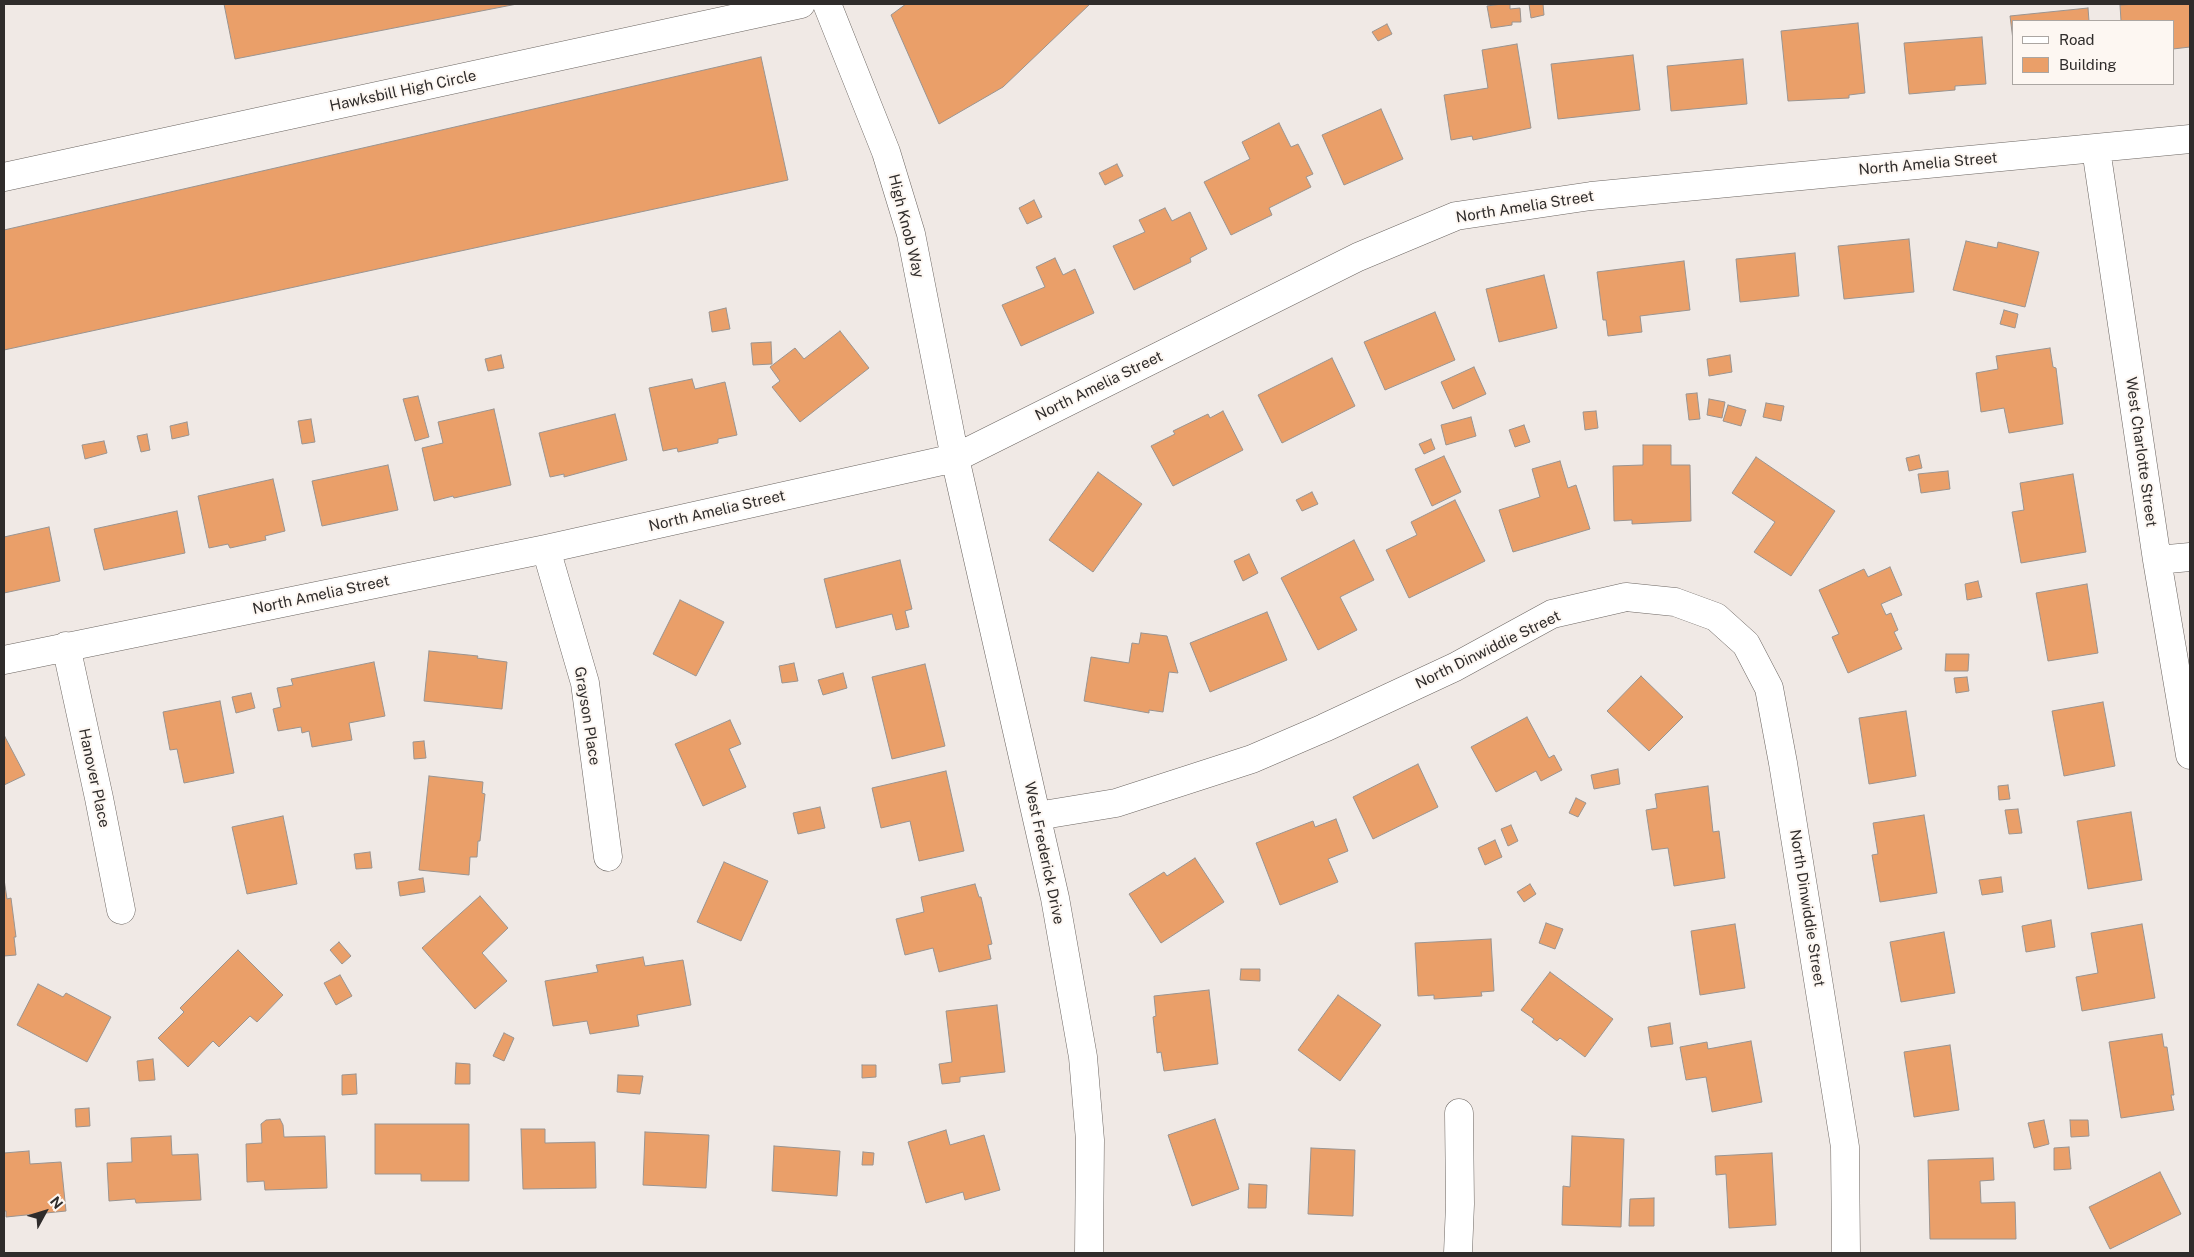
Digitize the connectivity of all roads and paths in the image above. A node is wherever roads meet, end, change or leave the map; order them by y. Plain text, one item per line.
1 (801, 4) edge
2 (827, 4) edge
3 (2190, 139) edge
4 (2096, 149) junction
5 (4, 175) edge
6 (955, 458) junction
7 (546, 549) junction
8 (2190, 557) edge
9 (2157, 560) junction
10 (66, 646) junction
11 (4, 660) edge
12 (2190, 754) edge
13 (1036, 816) junction
14 (608, 857) dead end
15 (121, 910) dead end
16 (1459, 1113) dead end
17 (1089, 1253) edge
18 (1458, 1253) edge
19 (1846, 1253) edge

1 - 5 street, Hawksbill High Circle
2 - 6 street, High Knob Way
3 - 4 street, North Amelia Street
4 - 6 street, North Amelia Street
4 - 9 street, West Charlotte Street
6 - 7 street, North Amelia Street
6 - 13 street, West Frederick Drive
7 - 10 street, North Amelia Street
7 - 14 street, Grayson Place
8 - 9 street
9 - 12 street, West Charlotte Street
10 - 11 street, North Amelia Street
10 - 15 street, Hanover Place
13 - 17 street, West Frederick Drive
13 - 19 street, North Dinwiddie Street
16 - 18 street

